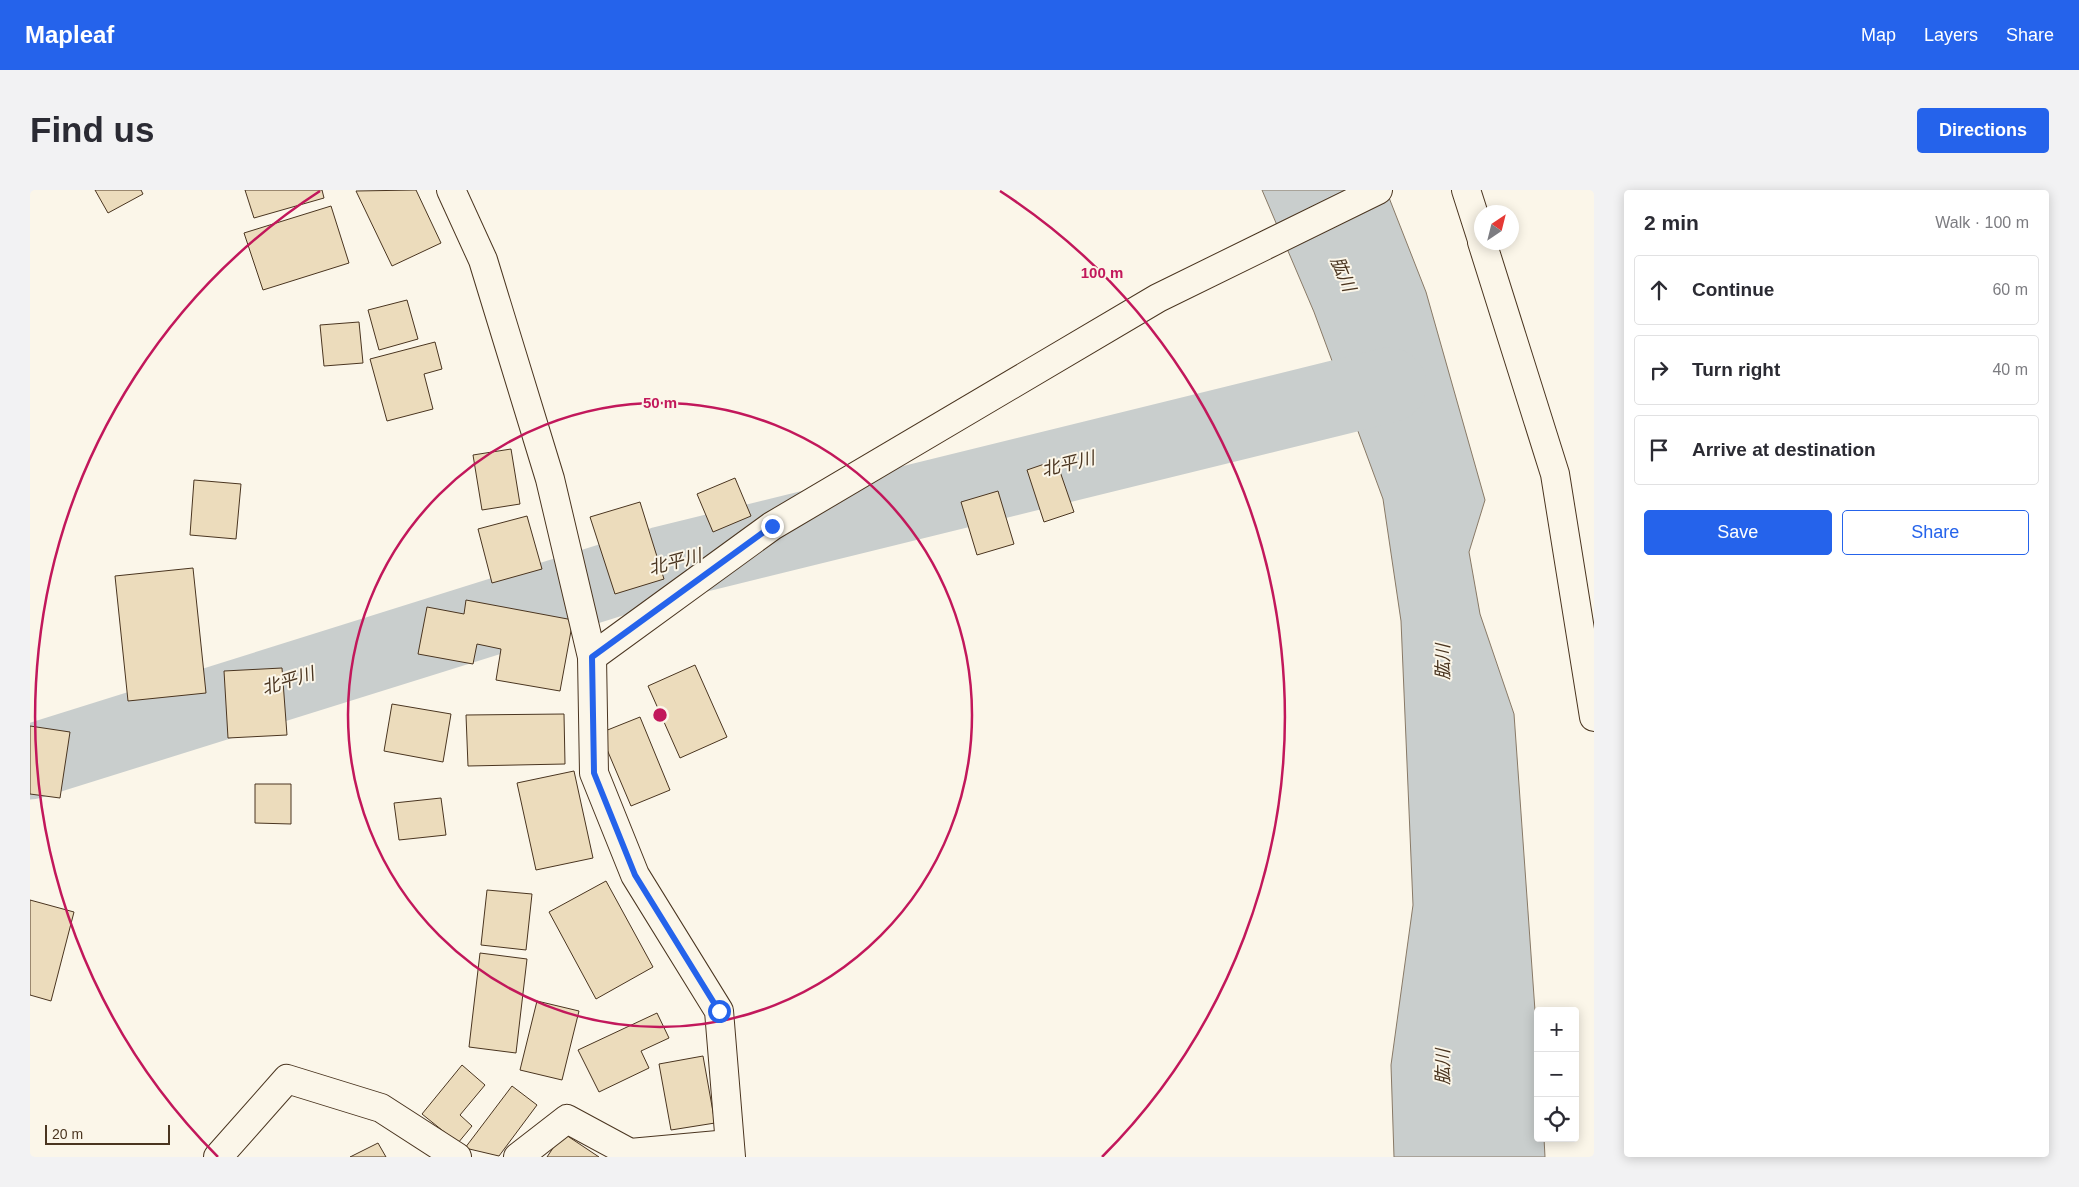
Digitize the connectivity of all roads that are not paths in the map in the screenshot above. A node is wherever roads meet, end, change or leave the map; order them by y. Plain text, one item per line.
1 (451, 190) edge
2 (1378, 190) edge
3 (1466, 190) edge
4 (1474, 216) edge
5 (1485, 250) edge
6 (592, 657) junction
7 (1594, 717) edge
8 (730, 1151) edge
9 (218, 1157) edge
10 (457, 1157) edge
11 (518, 1157) edge

1 - 6 street
2 - 6 street
3 - 4 street
5 - 7 street
6 - 8 street
8 - 11 street
9 - 10 street

